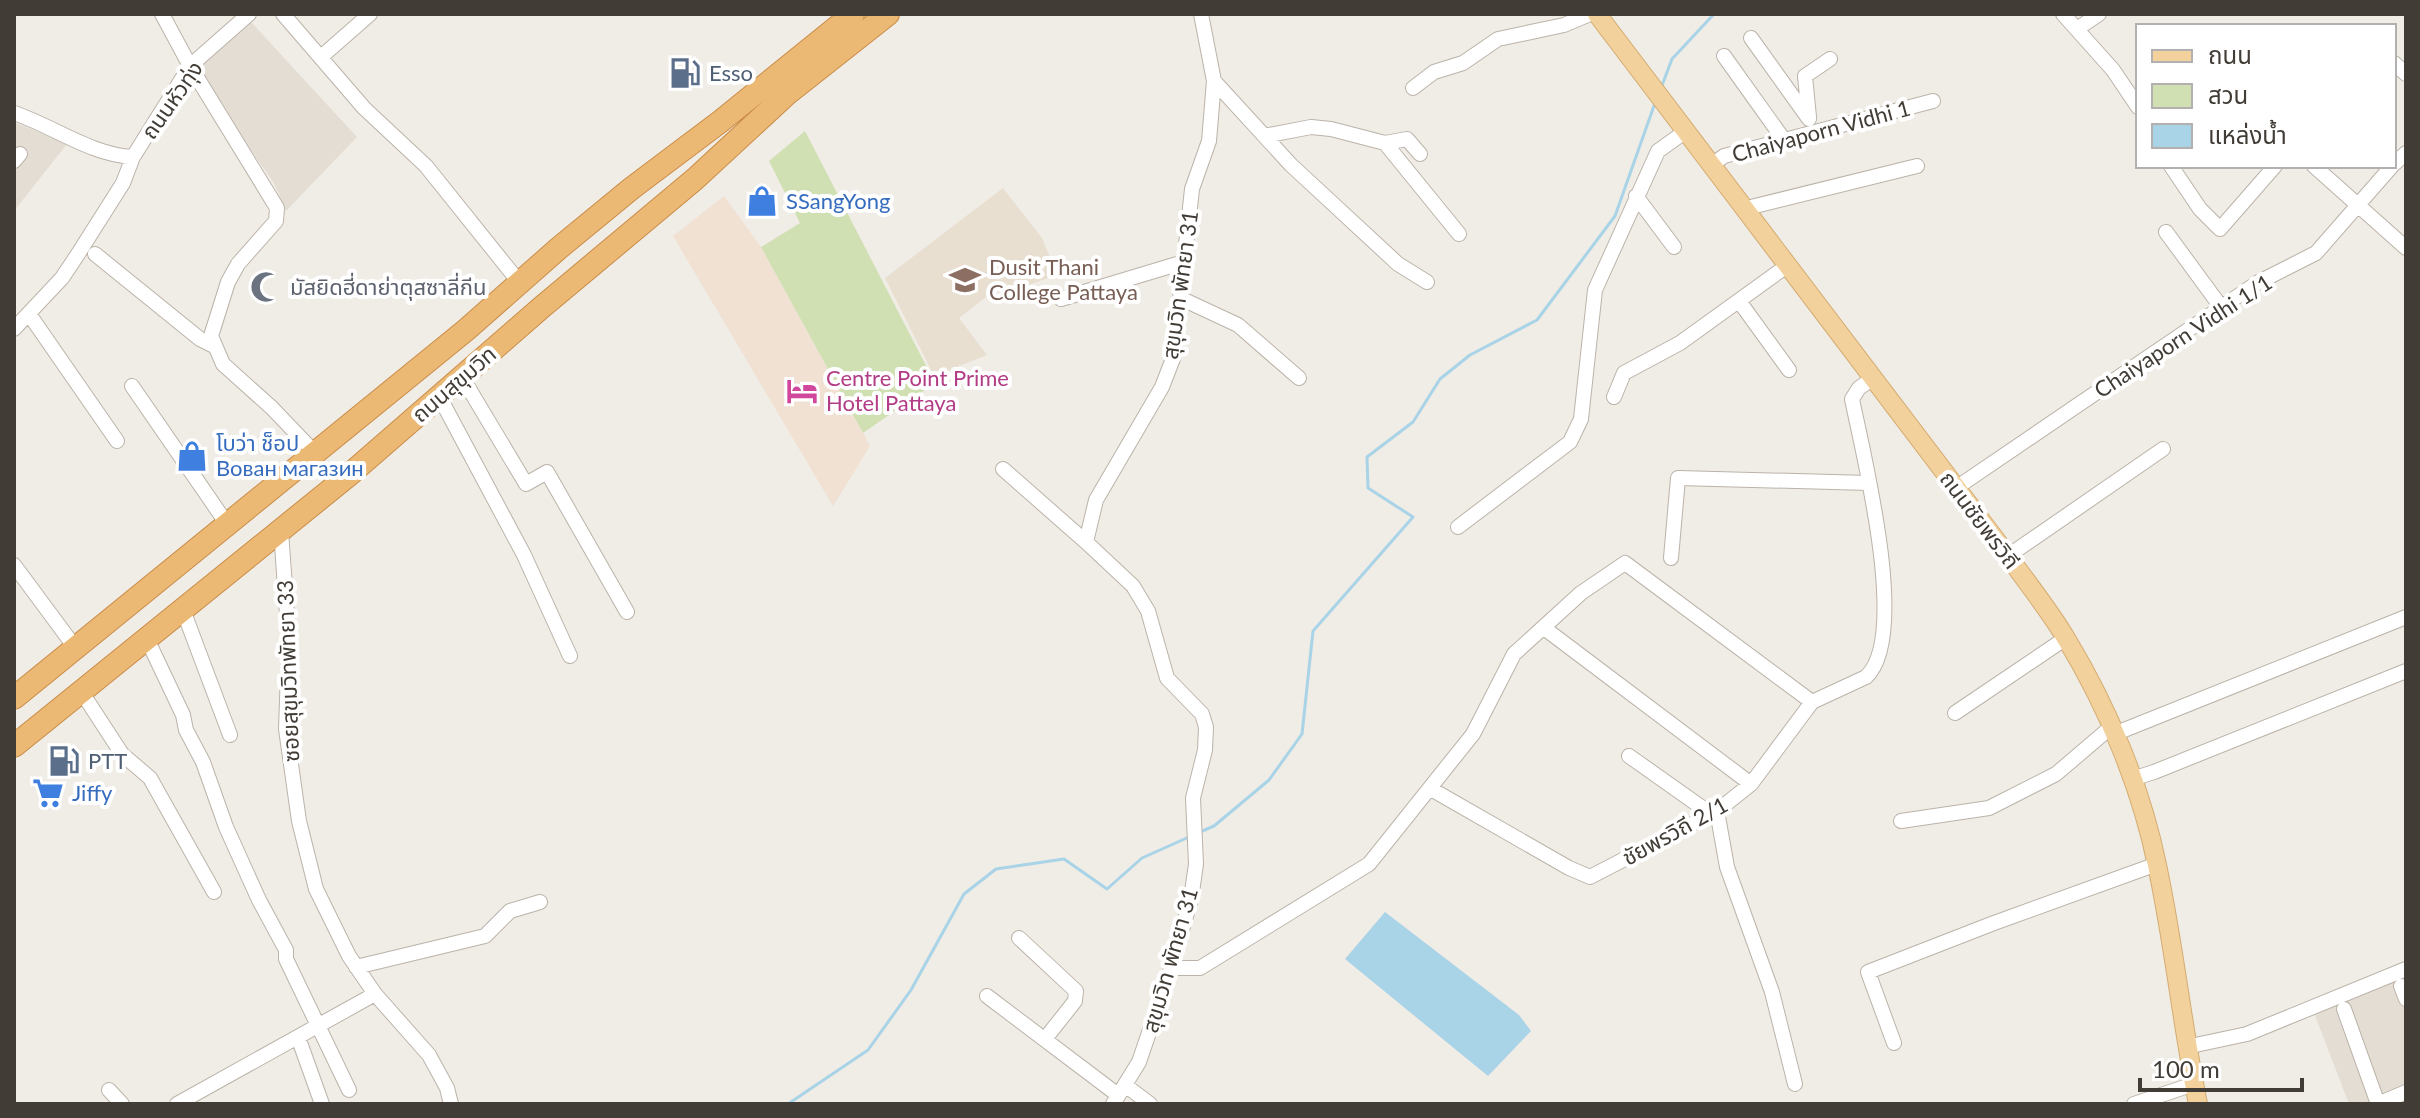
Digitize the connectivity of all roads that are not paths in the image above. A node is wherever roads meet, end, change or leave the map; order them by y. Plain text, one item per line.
1 (162, 14) edge
2 (249, 14) edge
3 (283, 14) edge
4 (370, 14) edge
5 (853, 14) edge
6 (888, 14) edge
7 (1201, 14) edge
8 (1590, 14) edge
9 (1597, 14) edge
10 (2063, 14) edge
11 (2099, 14) edge
12 (2077, 29) junction
13 (1751, 38) dead end
14 (1724, 56) dead end
15 (321, 57) junction
16 (1830, 59) dead end
17 (190, 66) junction
18 (1214, 81) junction
19 (1413, 88) dead end
20 (1933, 101) dead end
21 (2136, 104) edge
22 (14, 113) edge
23 (1810, 126) junction
24 (1686, 131) junction
25 (1264, 136) junction
26 (1784, 140) junction
27 (1385, 143) junction
28 (1420, 154) dead end
29 (133, 157) junction
30 (1712, 165) junction
31 (1917, 166) dead end
32 (2172, 168) edge
33 (2273, 168) edge
34 (2316, 168) edge
35 (2390, 168) edge
36 (1636, 196) junction
37 (612, 204) junction
38 (2358, 204) junction
39 (1747, 208) junction
40 (2166, 232) dead end
41 (632, 233) junction
42 (1459, 234) dead end
43 (1674, 247) dead end
44 (2406, 248) edge
45 (95, 254) dead end
46 (1184, 262) junction
47 (1788, 265) junction
48 (519, 282) junction
49 (1427, 282) dead end
50 (1180, 298) junction
51 (1061, 299) dead end
52 (1739, 301) junction
53 (2221, 307) junction
54 (29, 314) junction
55 (14, 329) edge
56 (214, 346) junction
57 (1789, 370) dead end
58 (462, 377) junction
59 (1299, 378) dead end
60 (1872, 379) junction
61 (132, 386) dead end
62 (439, 396) junction
63 (1614, 397) dead end
64 (117, 441) dead end
65 (2163, 449) dead end
66 (315, 453) junction
67 (1003, 469) dead end
68 (1869, 483) junction
69 (1956, 488) junction
70 (227, 524) junction
71 (1458, 527) dead end
72 (281, 531) junction
73 (1086, 542) junction
74 (2008, 556) junction
75 (1671, 558) dead end
76 (14, 565) edge
77 (183, 610) junction
78 (627, 612) dead end
79 (2406, 617) edge
80 (1544, 628) junction
81 (2066, 638) junction
82 (147, 639) junction
83 (74, 646) junction
84 (570, 656) dead end
85 (2406, 671) edge
86 (81, 691) junction
87 (14, 698) edge
88 (1812, 702) junction
89 (1955, 713) dead end
90 (2112, 731) junction
91 (230, 735) dead end
92 (14, 746) edge
93 (1629, 756) dead end
94 (2132, 779) junction
95 (1751, 784) junction
96 (1431, 789) junction
97 (1714, 812) junction
98 (1901, 821) dead end
99 (2159, 873) junction
100 (214, 892) dead end
101 (540, 902) dead end
102 (1019, 938) dead end
103 (356, 967) junction
104 (1171, 968) junction
105 (2406, 969) edge
106 (375, 994) junction
107 (987, 996) dead end
108 (2344, 1009) dead end
109 (321, 1027) junction
110 (298, 1037) junction
111 (1045, 1039) junction
112 (1894, 1043) dead end
113 (2186, 1047) junction
114 (1795, 1084) dead end
115 (2194, 1084) junction
116 (109, 1090) dead end
117 (349, 1090) dead end
118 (2406, 1092) edge
119 (1119, 1095) edge
120 (122, 1104) edge
121 (177, 1104) edge
122 (322, 1104) edge
123 (451, 1104) edge
124 (1150, 1104) edge
125 (2134, 1104) edge
126 (2198, 1104) edge
127 (2378, 1104) edge

1 - 17 street
2 - 17 street, ถนนหัวทุ่ง
3 - 15 street
4 - 15 street
5 - 37 highway, ถนนสุขุมวิท
6 - 41 highway, ถนนสุขุมวิท
7 - 18 street, สุขุมวิท พัทยา 31
8 - 19 street
9 - 24 main road, ถนนชัยพรวิถี
10 - 12 street
11 - 12 street
12 - 21 street
13 - 23 street
14 - 26 street
15 - 48 street
16 - 23 street
17 - 29 street, ถนนหัวทุ่ง
17 - 56 street
18 - 25 street
18 - 46 street, สุขุมวิท พัทยา 31
20 - 23 street, Chaiyaporn Vidhi 1
22 - 29 street
23 - 26 street, Chaiyaporn Vidhi 1
24 - 30 main road, ถนนชัยพรวิถี
24 - 36 street
25 - 27 street
25 - 49 street
26 - 30 street, Chaiyaporn Vidhi 1
27 - 28 street
27 - 42 street
29 - 54 street, ถนนหัวทุ่ง
30 - 39 main road, ถนนชัยพรวิถี
31 - 39 street
32 - 33 street
34 - 38 street
35 - 38 street, Chaiyaporn Vidhi 1/1
36 - 43 street
36 - 71 street
37 - 41 highway
37 - 48 highway, ถนนสุขุมวิท
38 - 44 street
38 - 53 street, Chaiyaporn Vidhi 1/1
39 - 47 main road, ถนนชัยพรวิถี
40 - 53 street
41 - 58 highway, ถนนสุขุมวิท
45 - 56 street
46 - 50 street, สุขุมวิท พัทยา 31
46 - 51 street
47 - 52 street
47 - 60 main road, ถนนชัยพรวิถี
48 - 66 highway, ถนนสุขุมวิท
50 - 59 street
50 - 73 street, สุขุมวิท พัทยา 31
52 - 57 street
52 - 63 street
53 - 69 street, Chaiyaporn Vidhi 1/1
54 - 55 street, ถนนหัวทุ่ง
54 - 64 street
56 - 66 street
58 - 62 highway, ถนนสุขุมวิท
58 - 78 street
60 - 68 street, ชัยพรวิถี 2/1
60 - 69 main road, ถนนชัยพรวิถี
61 - 70 street
62 - 72 highway, ถนนสุขุมวิท
62 - 84 street
65 - 74 street
66 - 70 highway, ถนนสุขุมวิท
67 - 73 street
68 - 75 street
68 - 88 street, ชัยพรวิถี 2/1
69 - 74 main road, ถนนชัยพรวิถี
70 - 83 highway, ถนนสุขุมวิท
72 - 77 highway, ถนนสุขุมวิท
72 - 103 street, ซอยสุขุมวิทพัทยา 33
73 - 104 street, สุขุมวิท พัทยา 31
74 - 81 main road, ถนนชัยพรวิถี
76 - 83 street
77 - 82 highway, ถนนสุขุมวิท
77 - 91 street
79 - 90 street
80 - 88 street
80 - 95 street
80 - 96 street
81 - 89 street
81 - 90 main road, ถนนชัยพรวิถี
82 - 86 highway, ถนนสุขุมวิท
82 - 109 street
83 - 87 highway, ถนนสุขุมวิท
85 - 94 street
86 - 92 highway, ถนนสุขุมวิท
86 - 100 street
88 - 95 street, ชัยพรวิถี 2/1
90 - 94 main road, ถนนชัยพรวิถี
90 - 98 street
93 - 97 street
94 - 99 main road, ถนนชัยพรวิถี
95 - 97 street, ชัยพรวิถี 2/1
96 - 97 street, ชัยพรวิถี 2/1
96 - 104 street
97 - 114 street
99 - 112 street
99 - 113 main road, ถนนชัยพรวิถี
101 - 103 street
102 - 111 street
103 - 106 street, ซอยสุขุมวิทพัทยา 33
104 - 119 street, สุขุมวิท พัทยา 31
105 - 113 street
106 - 109 street
106 - 123 street, ซอยสุขุมวิทพัทยา 33
107 - 111 street
108 - 127 street
109 - 110 street
109 - 117 street
110 - 121 street
110 - 122 street
111 - 119 street
113 - 115 main road, ถนนชัยพรวิถี
115 - 125 street
115 - 126 main road, ถนนชัยพรวิถี
116 - 120 street
118 - 127 street
119 - 124 street

